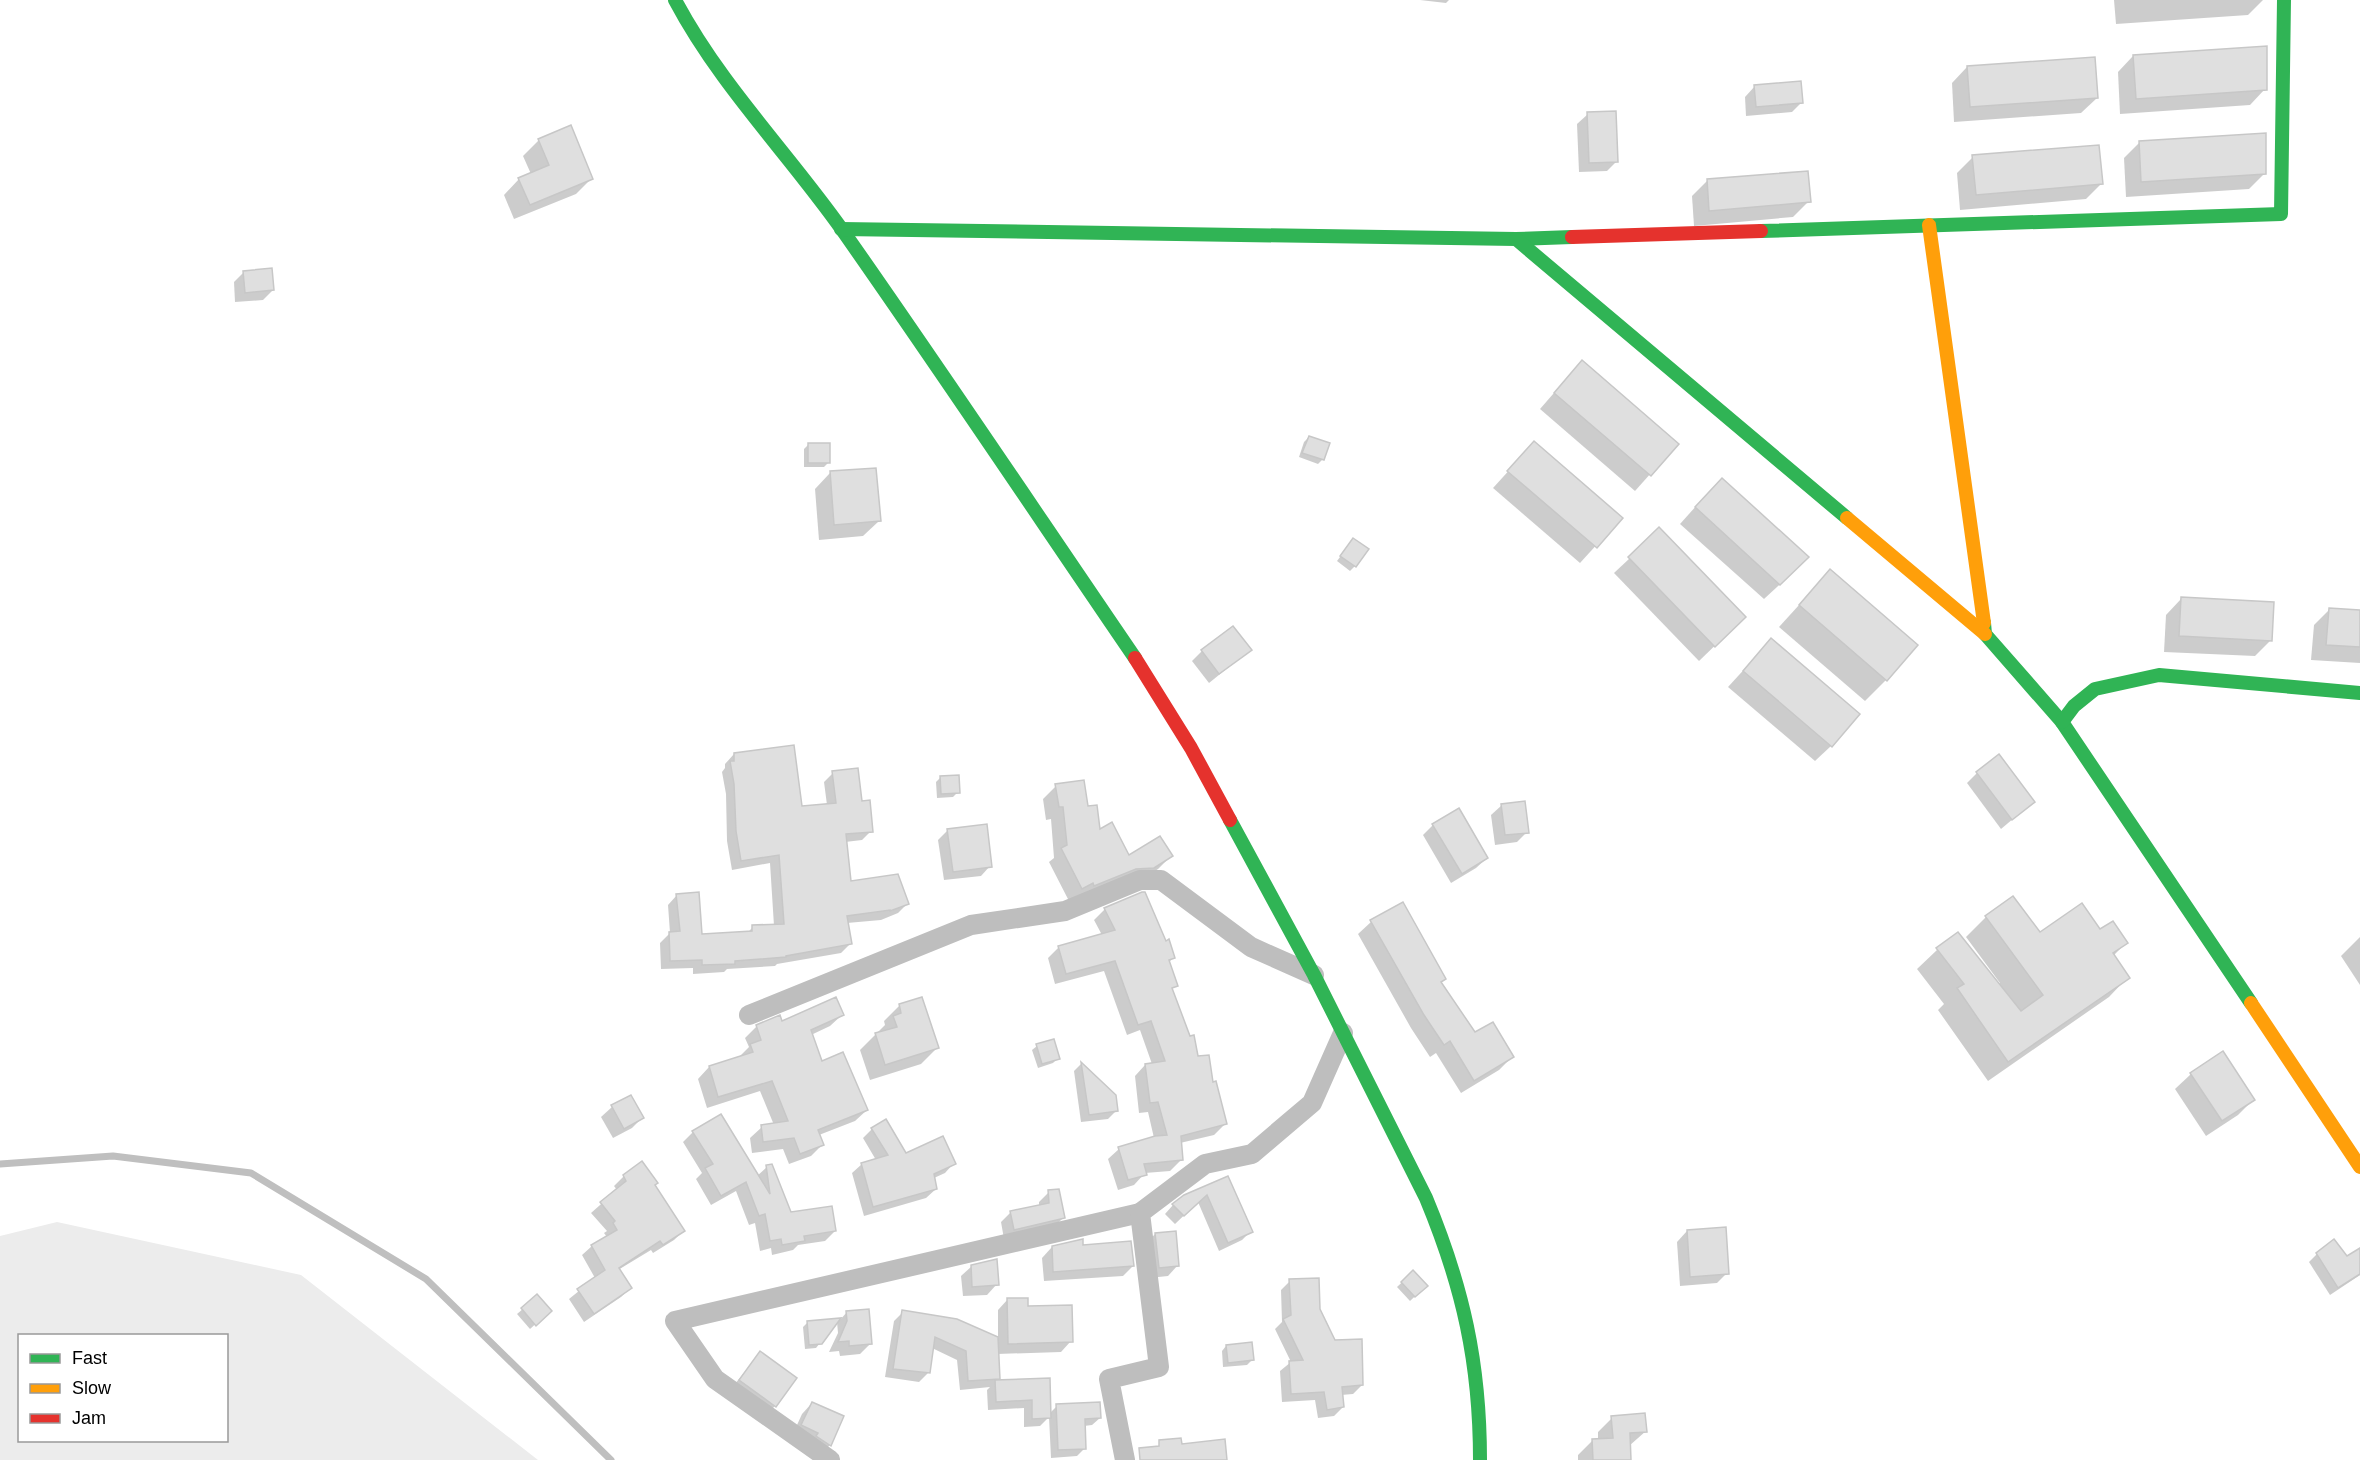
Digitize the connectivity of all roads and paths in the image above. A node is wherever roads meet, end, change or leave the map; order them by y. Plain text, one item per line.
1 (675, 0) edge
2 (2284, 0) edge
3 (1929, 225) junction
4 (840, 229) junction
5 (1516, 239) junction
6 (1985, 634) junction
7 (2360, 693) edge
8 (2062, 723) junction
9 (1314, 975) junction
10 (749, 1015) dead end
11 (1343, 1033) junction
12 (2360, 1167) edge
13 (1140, 1213) junction
14 (830, 1460) edge
15 (1125, 1460) edge
16 (1480, 1460) edge

1 - 4 main road
2 - 3 main road
3 - 5 main road
3 - 6 main road
4 - 5 main road
4 - 9 main road
5 - 6 main road
6 - 8 main road
7 - 8 main road
8 - 12 main road
9 - 10 street
9 - 11 main road
11 - 13 street
11 - 16 main road
13 - 14 street
13 - 15 street

